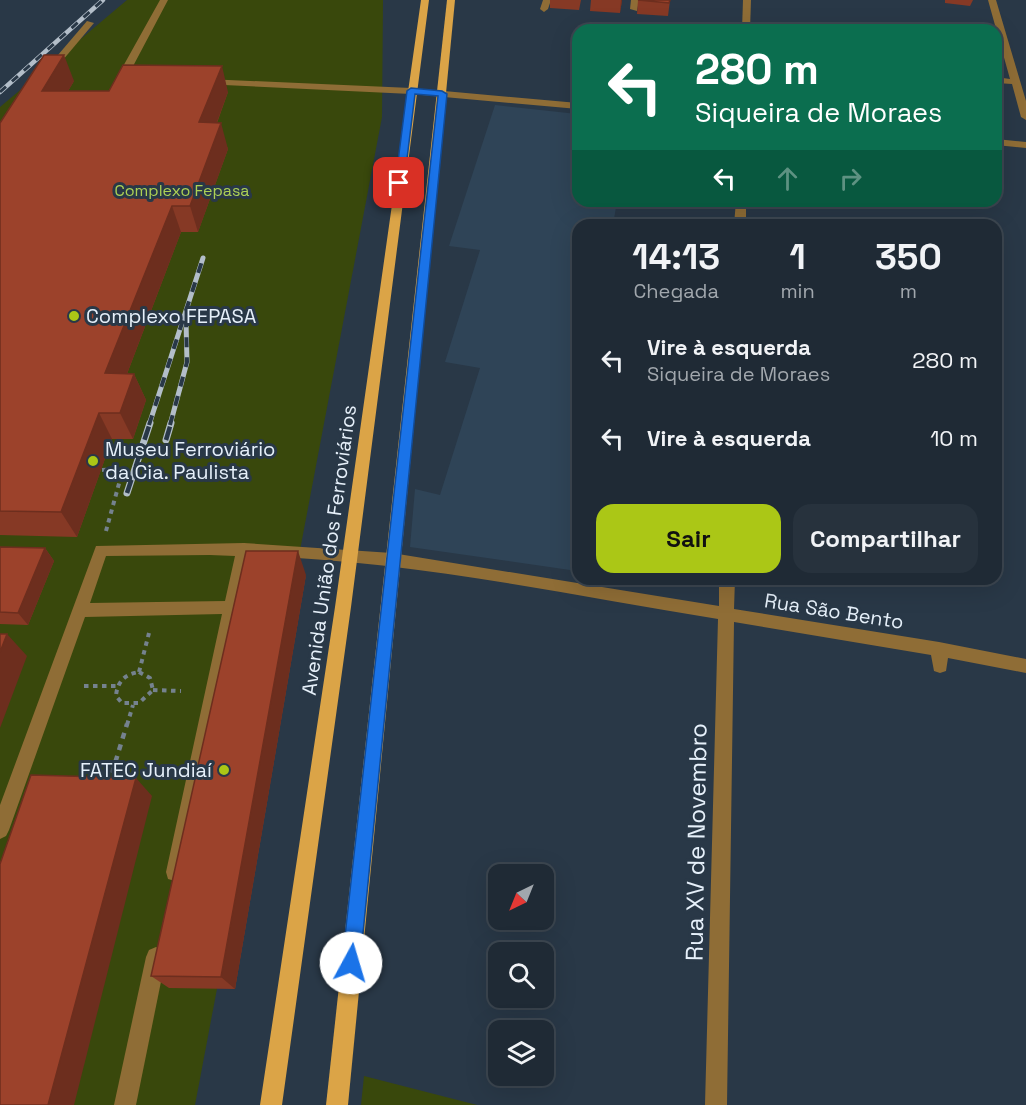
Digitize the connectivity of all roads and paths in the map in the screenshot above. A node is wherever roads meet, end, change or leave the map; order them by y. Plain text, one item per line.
1 (164, 0) edge
2 (425, 0) edge
3 (451, 0) edge
4 (747, 0) edge
5 (992, 0) edge
6 (90, 23) dead end
7 (746, 24) edge
8 (999, 24) edge
9 (1002, 34) edge
10 (149, 80) edge
11 (40, 81) edge
12 (194, 81) edge
13 (1002, 81) edge
14 (1016, 82) junction
15 (411, 91) junction
16 (442, 94) junction
17 (572, 105) edge
18 (1026, 117) edge
19 (1002, 143) edge
20 (1026, 145) edge
21 (102, 470) dead end
22 (244, 549) junction
23 (101, 550) junction
24 (350, 554) junction
25 (392, 559) junction
26 (727, 585) edge
27 (231, 607) junction
28 (79, 610) junction
29 (725, 615) junction
30 (149, 633) dead end
31 (939, 649) junction
32 (940, 666) dead end
33 (1026, 666) edge
34 (139, 672) junction
35 (84, 686) dead end
36 (116, 686) junction
37 (153, 690) junction
38 (181, 691) dead end
39 (133, 705) junction
40 (111, 773) dead end
41 (0, 830) edge
42 (172, 885) edge
43 (159, 943) edge
44 (124, 1105) edge
45 (271, 1105) edge
46 (337, 1105) edge
47 (716, 1105) edge

1 - 10 street
2 - 15 main road, Avenida União dos Ferroviários
3 - 16 main road
4 - 7 street
5 - 8 street
6 - 11 street
9 - 14 street
12 - 15 street
13 - 14 street
14 - 18 street
15 - 16 street
15 - 24 main road, Avenida União dos Ferroviários
16 - 17 street
16 - 25 main road
19 - 20 street
21 - 23 path
22 - 23 street, Rua São Bento
22 - 24 street, Rua São Bento
22 - 27 street
23 - 28 street
24 - 25 street, Rua São Bento
24 - 45 main road, Avenida União dos Ferroviários
25 - 29 street, Rua São Bento
25 - 46 main road
26 - 29 street, Rua XV de Novembro
27 - 28 street
27 - 42 street
28 - 41 street
29 - 31 street, Rua São Bento
29 - 47 street, Rua XV de Novembro
30 - 34 path
31 - 32 street
31 - 33 street, Rua São Bento
34 - 36 path
34 - 37 path
35 - 36 path
36 - 39 path
37 - 38 path
37 - 39 path
39 - 40 path
43 - 44 street

